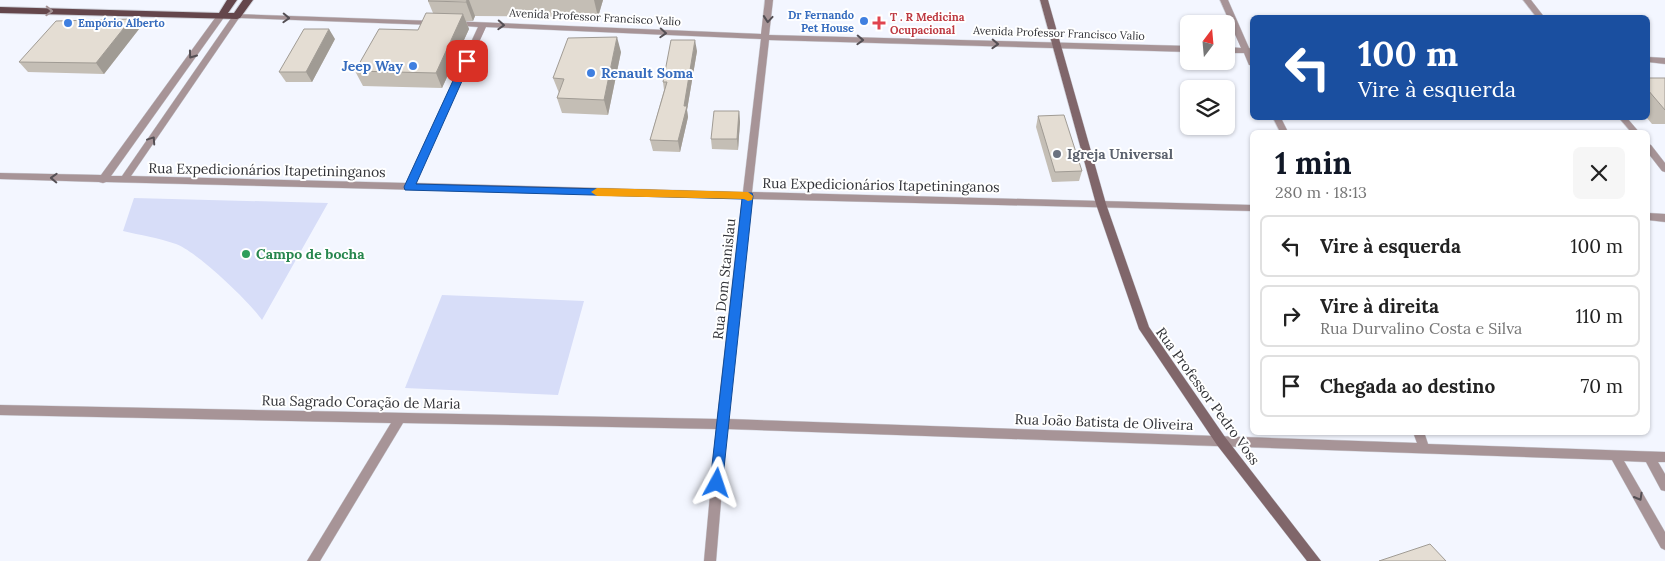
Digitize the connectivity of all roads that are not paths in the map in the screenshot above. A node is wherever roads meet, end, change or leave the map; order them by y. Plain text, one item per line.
1 (232, 0) edge
2 (248, 0) edge
3 (769, 0) edge
4 (1044, 0) edge
5 (1224, 0) edge
6 (1527, 0) edge
7 (0, 10) edge
8 (1539, 15) edge
9 (221, 16) junction
10 (237, 16) junction
11 (483, 24) junction
12 (766, 37) junction
13 (1056, 45) junction
14 (1180, 49) edge
15 (1235, 50) edge
16 (1250, 51) edge
17 (1650, 60) edge
18 (1665, 61) edge
19 (1625, 120) edge
20 (1633, 130) edge
21 (1650, 150) edge
22 (1665, 169) edge
23 (0, 176) edge
24 (103, 180) junction
25 (124, 180) junction
26 (409, 187) junction
27 (748, 196) junction
28 (1101, 204) junction
29 (1250, 208) edge
30 (1650, 217) edge
31 (1665, 218) edge
32 (0, 410) edge
33 (400, 418) junction
34 (722, 424) junction
35 (1419, 435) edge
36 (1221, 442) junction
37 (1426, 449) junction
38 (1615, 455) junction
39 (1649, 456) junction
40 (1665, 457) edge
41 (1665, 486) edge
42 (1665, 544) edge
43 (313, 561) edge
44 (710, 561) edge
45 (1316, 561) edge

1 - 9 main road
2 - 10 main road
3 -> 12 street, Rua Dom Stanislau
4 - 13 main road, Rua Professor Pedro Voss
5 - 16 street
6 - 8 street
7 -> 9 main road, Avenida Professor Francisco Valio
9 - 10 main road, Avenida Professor Francisco Valio
9 -> 24 street
10 -> 11 street, Avenida Professor Francisco Valio
25 -> 10 street
11 -> 12 street, Avenida Professor Francisco Valio
11 - 26 street
12 -> 13 street, Avenida Professor Francisco Valio
12 - 27 street, Rua Dom Stanislau
13 - 14 street, Avenida Professor Francisco Valio
13 - 28 main road, Rua Professor Pedro Voss
15 - 16 street
17 - 18 street
19 - 20 street
21 - 22 street
24 -> 23 street, Rua Expedicionários Itapetininganos
24 - 25 street, Rua Expedicionários Itapetininganos
25 - 26 street, Rua Expedicionários Itapetininganos
26 - 27 street, Rua Expedicionários Itapetininganos
27 - 28 street, Rua Expedicionários Itapetininganos
27 - 34 street, Rua Dom Stanislau
28 - 29 street, Rua Expedicionários Itapetininganos
28 - 36 main road, Rua Professor Pedro Voss
30 - 31 street
32 - 33 street, Rua Sagrado Coração de Maria
33 - 34 street, Rua Sagrado Coração de Maria
33 - 43 street
34 - 36 street, Rua João Batista de Oliveira
34 - 44 street, Rua Dom Stanislau
35 - 37 street
36 - 37 street, Rua João Batista de Oliveira
36 - 45 main road, Rua Professor Pedro Voss
37 - 38 street, Rua João Batista de Oliveira
38 - 39 street, Rua João Batista de Oliveira
38 -> 42 street
39 - 40 street, Rua João Batista de Oliveira
39 - 41 street

